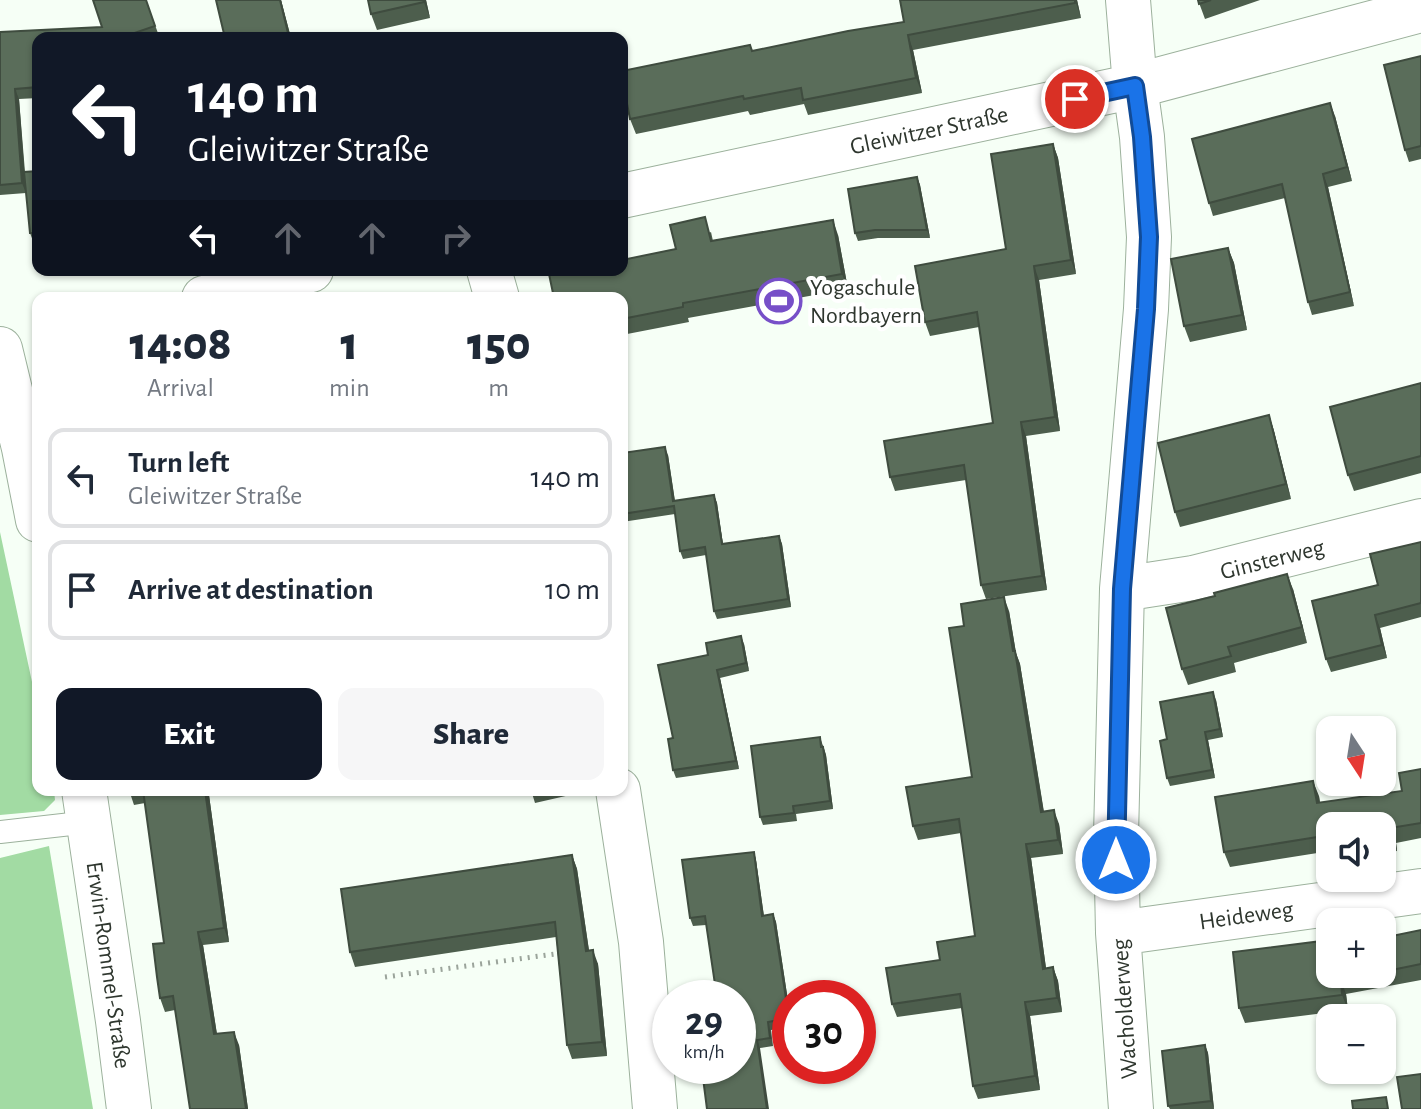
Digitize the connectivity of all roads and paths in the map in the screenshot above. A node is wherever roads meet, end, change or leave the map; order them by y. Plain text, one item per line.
1 (1128, 0) edge
2 (1421, 10) edge
3 (1135, 86) junction
4 (628, 195) edge
5 (288, 276) edge
6 (227, 292) edge
7 (13, 347) edge
8 (9, 418) edge
9 (32, 499) edge
10 (1421, 521) edge
11 (1122, 589) junction
12 (619, 796) edge
13 (86, 806) edge
14 (0, 832) edge
15 (1421, 891) edge
16 (1118, 933) junction
17 (566, 953) edge
18 (385, 977) dead end
19 (129, 1109) edge
20 (655, 1109) edge
21 (1131, 1109) edge

1 - 3 street, Wacholderweg
2 - 3 street, Gleiwitzer Straße
3 - 4 street, Gleiwitzer Straße
3 - 11 street, Wacholderweg
5 - 6 street
7 - 8 street
8 - 9 street
10 - 11 street, Ginsterweg
11 - 16 street, Wacholderweg
12 - 20 street
13 - 14 lane, Erwin-Rommel-Straße
13 - 19 street, Erwin-Rommel-Straße
15 - 16 street, Heideweg
16 - 21 street, Wacholderweg
17 - 18 path

